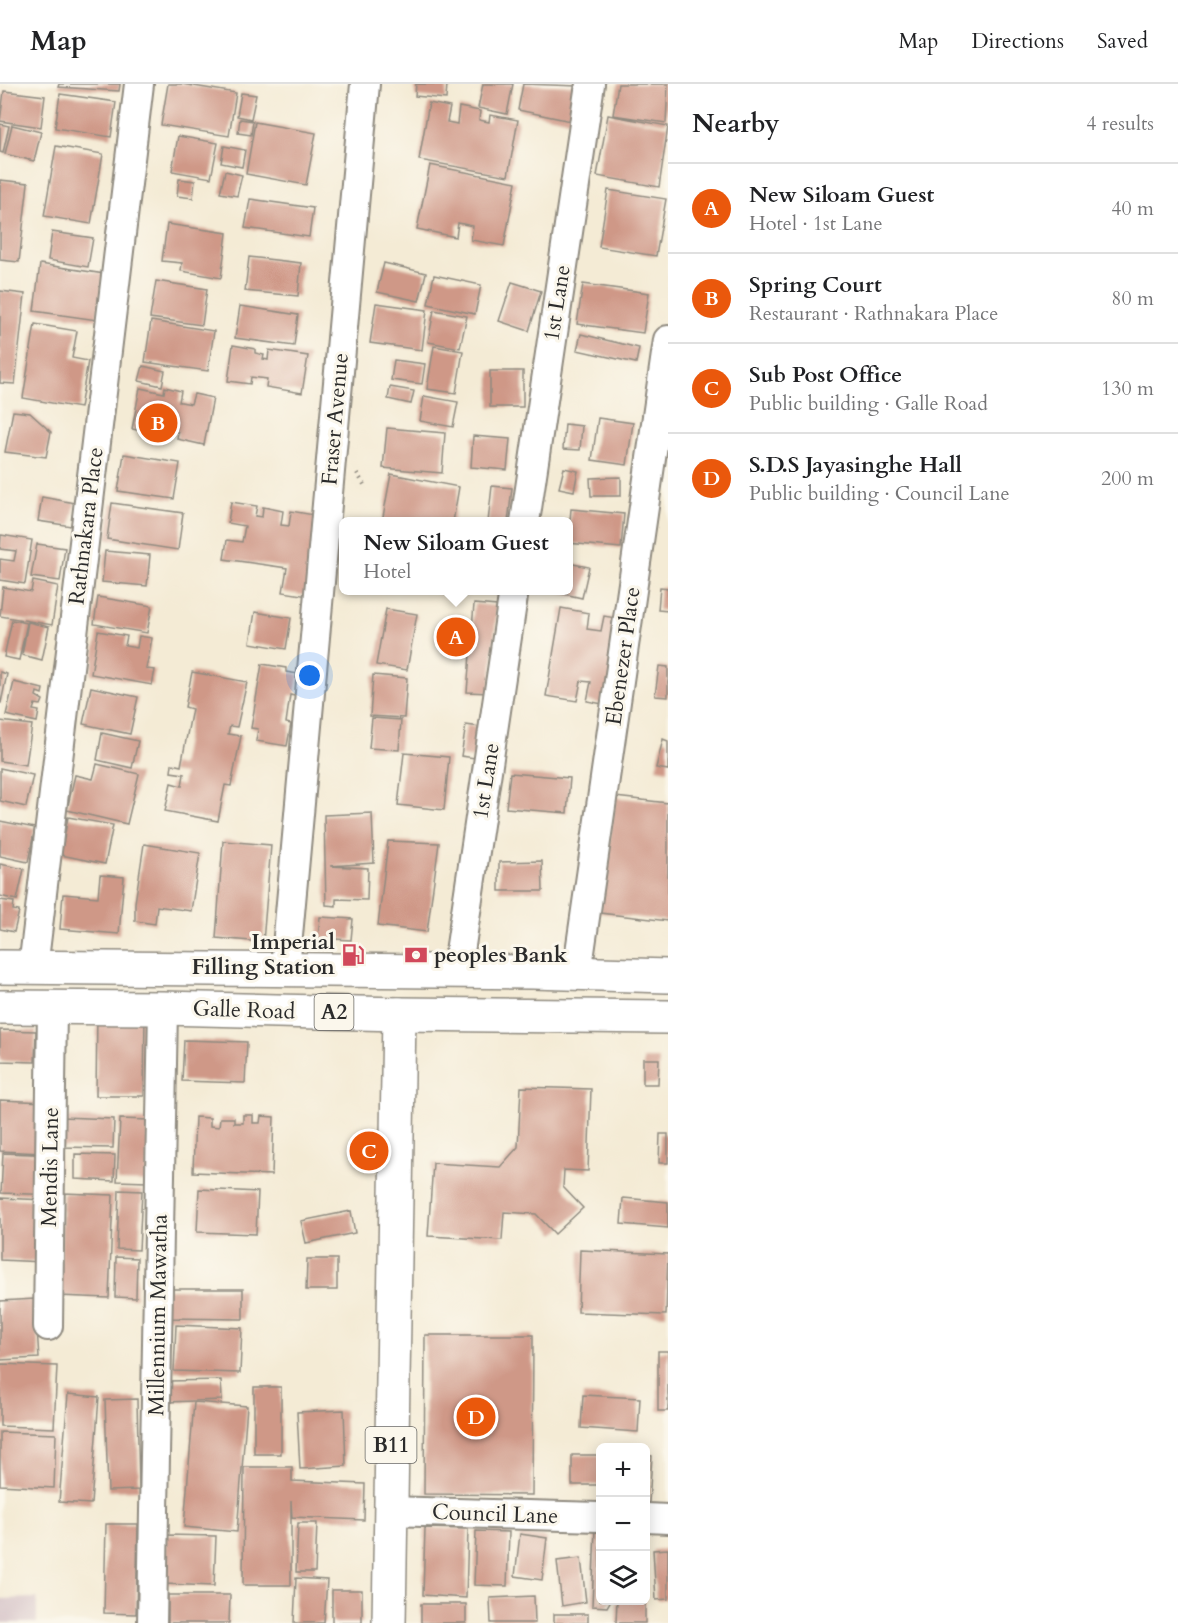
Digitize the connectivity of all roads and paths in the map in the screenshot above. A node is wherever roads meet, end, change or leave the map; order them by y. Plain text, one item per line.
1 (139, 84) edge
2 (365, 84) edge
3 (590, 84) edge
4 (668, 339) edge
5 (526, 517) edge
6 (513, 595) edge
7 (0, 967) edge
8 (33, 968) junction
9 (285, 969) junction
10 (457, 972) junction
11 (577, 973) junction
12 (668, 976) edge
13 (0, 1007) edge
14 (52, 1007) junction
15 (163, 1008) junction
16 (399, 1014) junction
17 (668, 1017) edge
18 (48, 1326) dead end
19 (389, 1511) junction
20 (596, 1517) edge
21 (650, 1518) edge
22 (668, 1519) edge
23 (152, 1623) edge
24 (389, 1623) edge

1 - 8 street, Rathnakara Place
2 - 9 street, Fraser Avenue
3 - 5 street, 1st Lane
4 - 11 street, Ebenezer Place
6 - 10 street, 1st Lane
7 - 8 main road, Galle Road / A2
8 - 9 main road, Galle Road / A2
9 - 10 main road, Galle Road / A2
10 - 11 main road, Galle Road / A2
11 - 12 main road, Galle Road / A2
13 - 14 main road, Galle Road / A2
14 - 15 main road, Galle Road / A2
14 - 18 street, Mendis Lane
15 - 16 main road, Galle Road / A2
15 - 23 street, Millennium Mawatha
16 - 17 main road, Galle Road / A2
16 - 19 main road, B11
19 - 20 street, Council Lane
19 - 24 main road, B11
21 - 22 street

